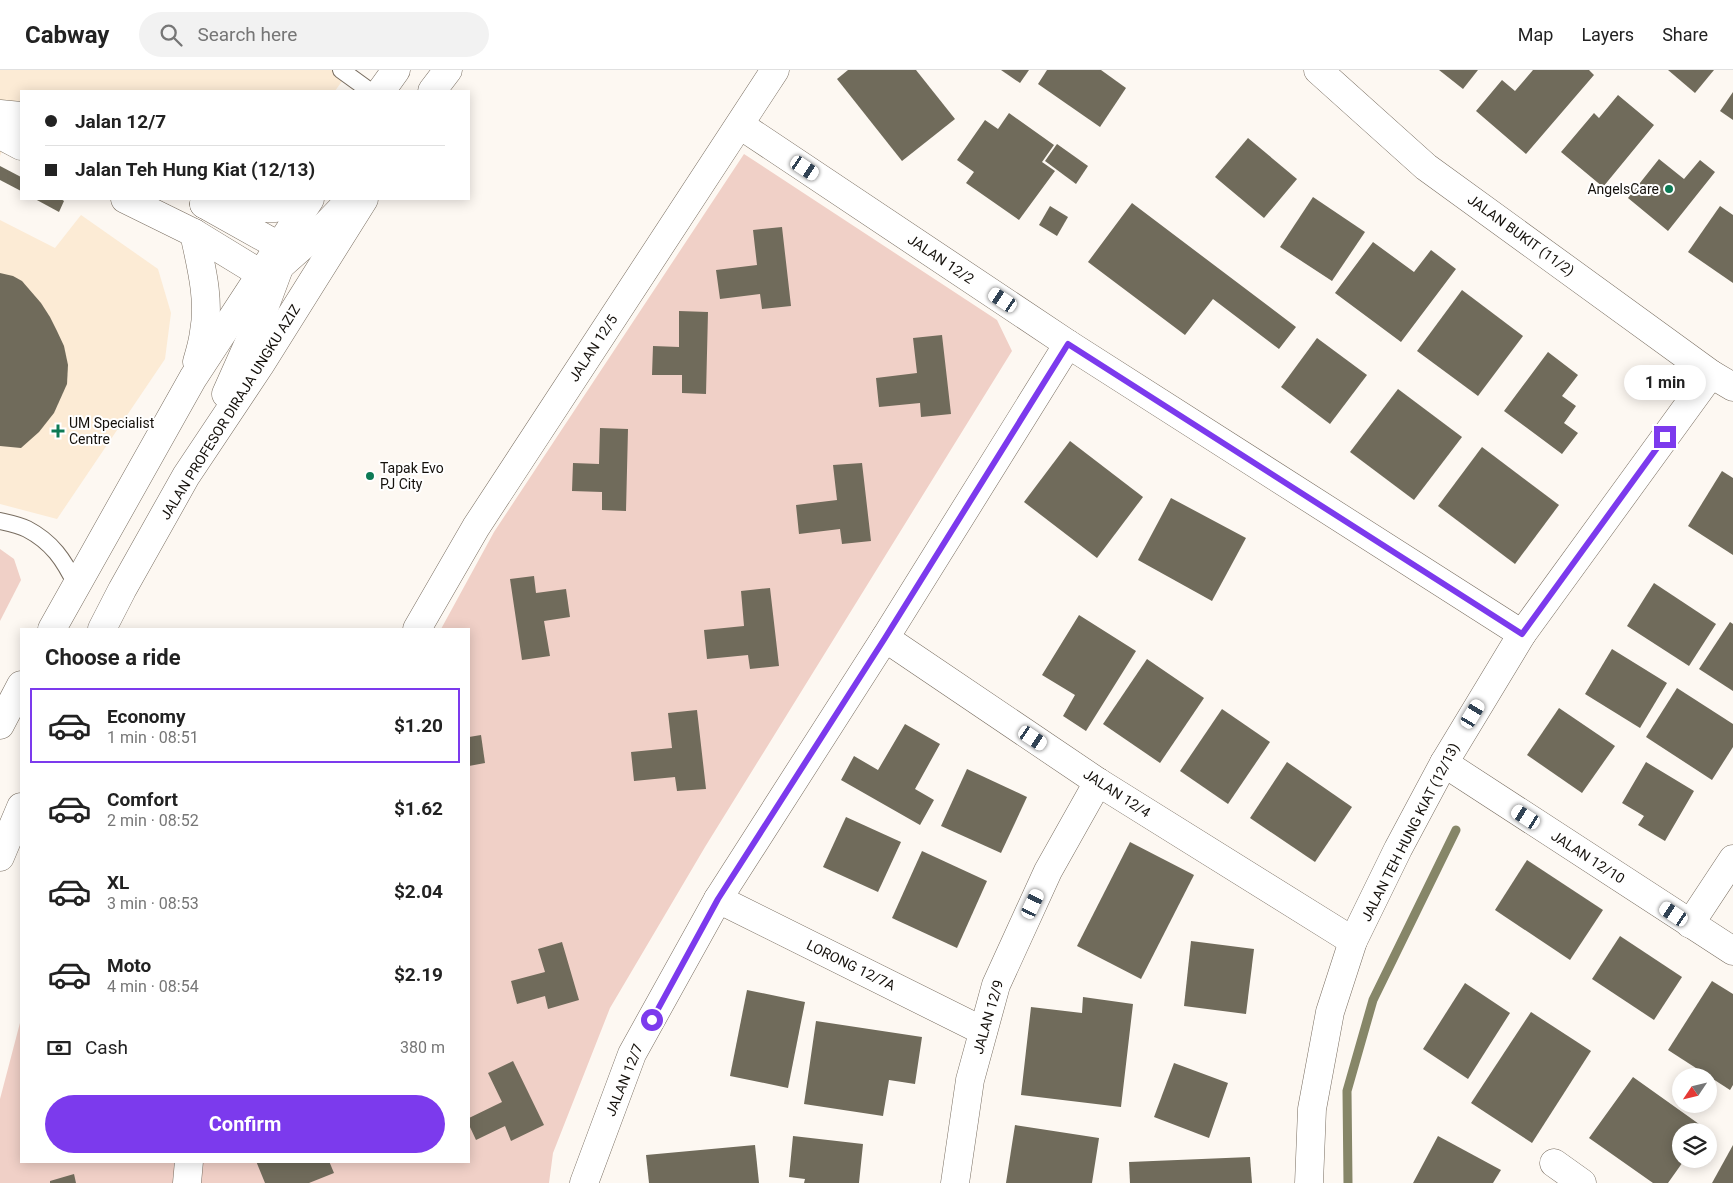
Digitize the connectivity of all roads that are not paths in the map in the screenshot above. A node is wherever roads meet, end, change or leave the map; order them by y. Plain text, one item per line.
1 (340, 70) edge
2 (396, 70) edge
3 (448, 70) edge
4 (775, 70) edge
5 (1318, 70) edge
6 (369, 90) edge
7 (383, 90) edge
8 (433, 90) edge
9 (0, 114) edge
10 (20, 116) edge
11 (740, 125) junction
12 (0, 135) edge
13 (20, 145) edge
14 (127, 200) edge
15 (288, 200) edge
16 (309, 200) edge
17 (350, 200) edge
18 (363, 200) edge
19 (199, 201) edge
20 (194, 233) junction
21 (274, 262) junction
22 (1068, 344) junction
23 (193, 378) junction
24 (1722, 381) edge
25 (186, 476) junction
26 (0, 521) edge
27 (76, 585) junction
28 (53, 628) edge
29 (103, 628) edge
30 (418, 628) edge
31 (1522, 634) junction
32 (885, 638) junction
33 (20, 687) edge
34 (0, 725) edge
35 (1444, 763) junction
36 (1098, 782) junction
37 (20, 809) edge
38 (0, 857) edge
39 (1733, 859) edge
40 (718, 899) junction
41 (1690, 924) junction
42 (1354, 942) junction
43 (1733, 951) edge
44 (983, 1031) junction
45 (189, 1163) edge
46 (1554, 1163) dead end
47 (187, 1183) edge
48 (584, 1183) edge
49 (955, 1183) edge
50 (1309, 1183) edge
51 (1582, 1183) edge

1 - 6 lane
2 - 7 street
3 - 8 street
4 - 11 street, JALAN 12/5
5 - 24 street, JALAN BUKIT (11/2)
9 - 10 street
11 - 22 street, JALAN 12/2
11 - 30 street, JALAN 12/5
12 - 13 street
14 - 20 street
15 - 19 street
16 - 21 street
17 - 21 street
18 - 25 street, JALAN PROFESOR DIRAJA UNGKU AZIZ
19 - 21 street
20 - 21 street
20 - 23 street
21 - 23 street
21 - 25 street
22 - 31 street, JALAN 12/2
22 - 32 street, JALAN 12/7
23 - 27 street
24 - 31 street, JALAN TEH HUNG KIAT (12/13)
25 - 29 street, JALAN PROFESOR DIRAJA UNGKU AZIZ
26 - 27 lane
27 - 28 street
31 - 35 street, JALAN TEH HUNG KIAT (12/13)
32 - 36 street, JALAN 12/4
32 - 40 street, JALAN 12/7
33 - 34 street
35 - 41 street, JALAN 12/10
35 - 42 street, JALAN TEH HUNG KIAT (12/13)
36 - 42 street, JALAN 12/4
36 - 44 street, JALAN 12/9
37 - 38 street
39 - 41 street
40 - 44 street, LORONG 12/7A
40 - 48 street, JALAN 12/7
41 - 43 street, JALAN 12/10
42 - 50 street, JALAN TEH HUNG KIAT (12/13)
44 - 49 street, JALAN 12/9
45 - 47 street
46 - 51 street

